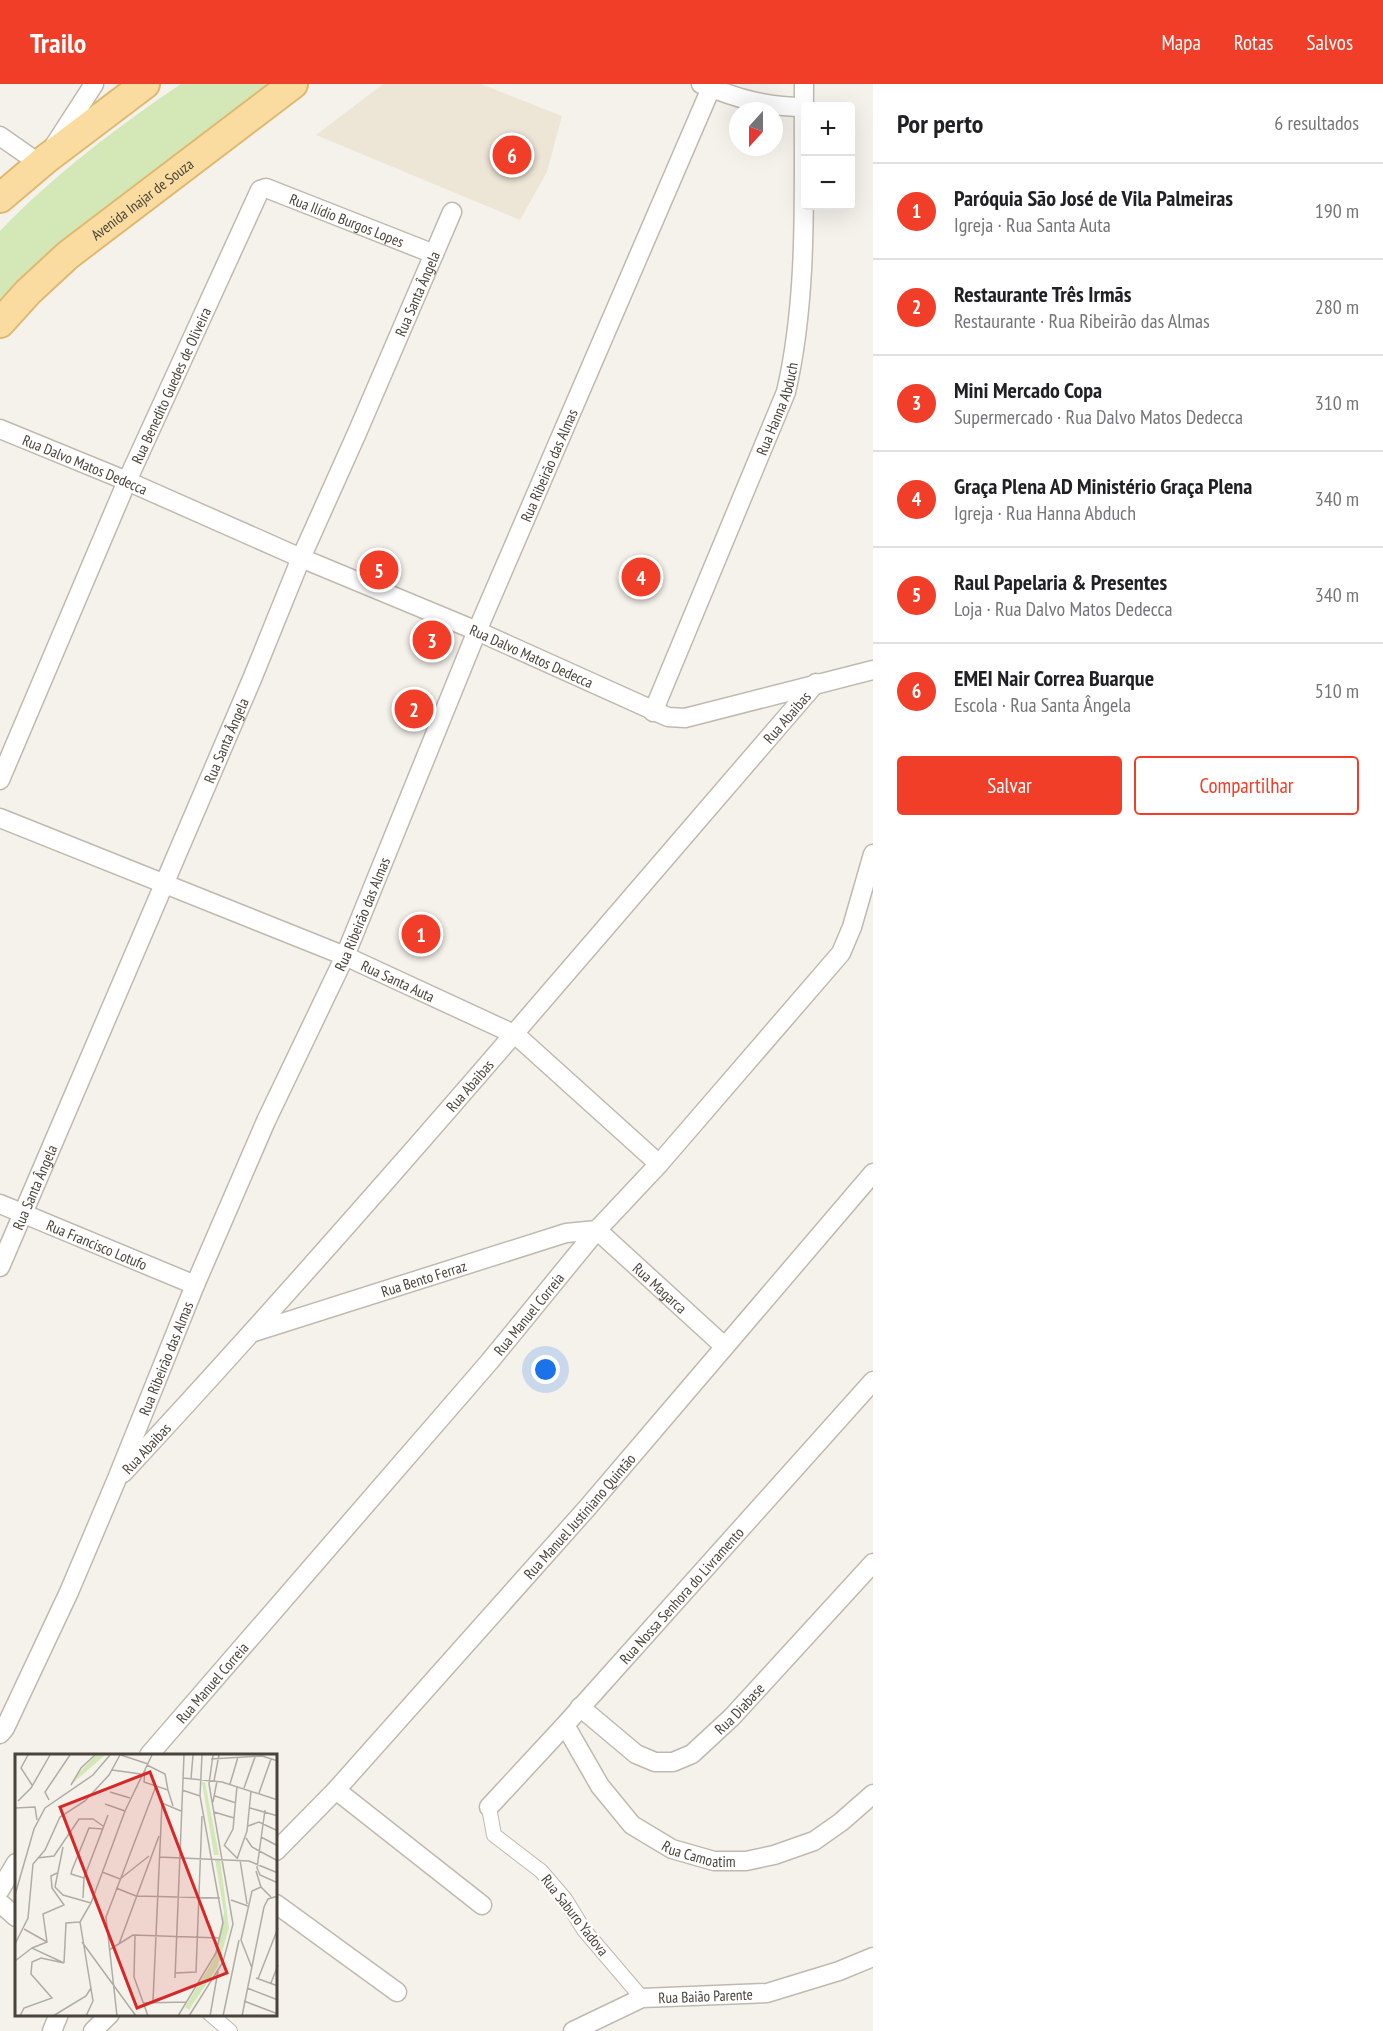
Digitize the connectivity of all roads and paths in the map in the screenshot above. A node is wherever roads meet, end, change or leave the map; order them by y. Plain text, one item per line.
1 (94, 84) edge
2 (145, 84) edge
3 (293, 84) edge
4 (804, 84) edge
5 (706, 86) edge
6 (804, 102) edge
7 (801, 107) edge
8 (0, 136) edge
9 (803, 156) edge
10 (43, 161) junction
11 (260, 190) joint
12 (0, 198) edge
13 (452, 212) dead end
14 (434, 254) junction
15 (0, 323) edge
16 (0, 429) edge
17 (127, 481) junction
18 (301, 558) junction
19 (477, 631) junction
20 (873, 670) edge
21 (816, 683) junction
22 (653, 711) junction
23 (0, 780) edge
24 (0, 818) edge
25 (873, 854) edge
26 (164, 883) junction
27 (345, 956) junction
28 (516, 1035) junction
29 (659, 1164) junction
30 (873, 1173) edge
31 (0, 1204) edge
32 (23, 1214) junction
33 (597, 1230) junction
34 (0, 1268) edge
35 (195, 1285) junction
36 (253, 1333) junction
37 (724, 1346) junction
38 (873, 1381) edge
39 (116, 1481) junction
40 (873, 1563) edge
41 (580, 1707) junction
42 (565, 1725) junction
43 (0, 1734) edge
44 (150, 1754) edge
45 (336, 1790) junction
46 (873, 1794) edge
47 (489, 1807) joint
48 (278, 1849) edge
49 (15, 1865) edge
50 (0, 1890) edge
51 (0, 1903) edge
52 (278, 1905) edge
53 (482, 1905) dead end
54 (15, 1916) edge
55 (873, 1958) edge
56 (397, 1992) dead end
57 (642, 1998) junction
58 (59, 2016) edge
59 (108, 2016) edge
60 (212, 2016) edge
61 (52, 2031) edge
62 (93, 2031) edge
63 (230, 2031) edge
64 (573, 2031) edge

1 - 10 street
2 - 10 main road
3 - 15 main road, Avenida Inajar de Souza
4 - 6 street, Rua Hanna Abduch
5 - 7 street
5 - 19 street, Rua Ribeirão das Almas
8 - 10 street
9 - 22 street, Rua Hanna Abduch
10 - 12 main road
11 - 14 street, Rua Ilídio Burgos Lopes
11 - 17 street, Rua Benedito Guedes de Oliveira
13 - 14 street, Rua Santa Ângela
14 - 18 street, Rua Santa Ângela
16 - 17 street, Rua Dalvo Matos Dedecca
17 - 18 street, Rua Dalvo Matos Dedecca
17 - 23 street, Rua Benedito Guedes de Oliveira
18 - 19 street, Rua Dalvo Matos Dedecca
18 - 26 street, Rua Santa Ângela
19 - 22 street, Rua Dalvo Matos Dedecca
19 - 27 street, Rua Ribeirão das Almas
20 - 21 street, Rua Dalvo Matos Dedecca
21 - 22 street, Rua Dalvo Matos Dedecca
21 - 28 street, Rua Abaibas
24 - 26 street, Rua Santa Auta
25 - 29 street, Rua Manuel Correia
26 - 27 street, Rua Santa Auta
26 - 32 street, Rua Santa Ângela
27 - 28 street, Rua Santa Auta
27 - 35 street, Rua Ribeirão das Almas
28 - 29 street, Rua Santa Auta
28 - 36 street, Rua Abaibas
29 - 33 street, Rua Manuel Correia
30 - 37 street, Rua Manuel Justiniano Quintão
31 - 32 street, Rua Francisco Lotufo
32 - 34 street, Rua Santa Ângela
32 - 35 street, Rua Francisco Lotufo
33 - 36 street, Rua Bento Ferraz
33 - 37 street, Rua Magarca
33 - 44 street, Rua Manuel Correia
35 - 39 street, Rua Ribeirão das Almas
36 - 39 street, Rua Abaibas
37 - 45 street, Rua Manuel Justiniano Quintão
38 - 41 street, Rua Nossa Senhora do Livramento
39 - 43 street, Rua Ribeirão das Almas
40 - 41 street, Rua Diabase
41 - 42 street, Rua Nossa Senhora do Livramento
42 - 46 street, Rua Camoatim
42 - 47 street, Rua Nossa Senhora do Livramento
45 - 48 street, Rua Manuel Justiniano Quintão
45 - 53 street
47 - 57 street, Rua Saburo Yadova
49 - 50 street
51 - 54 street
52 - 56 street
55 - 57 street, Rua Baião Parente
57 - 64 street
58 - 61 street
59 - 62 street
60 - 63 street

